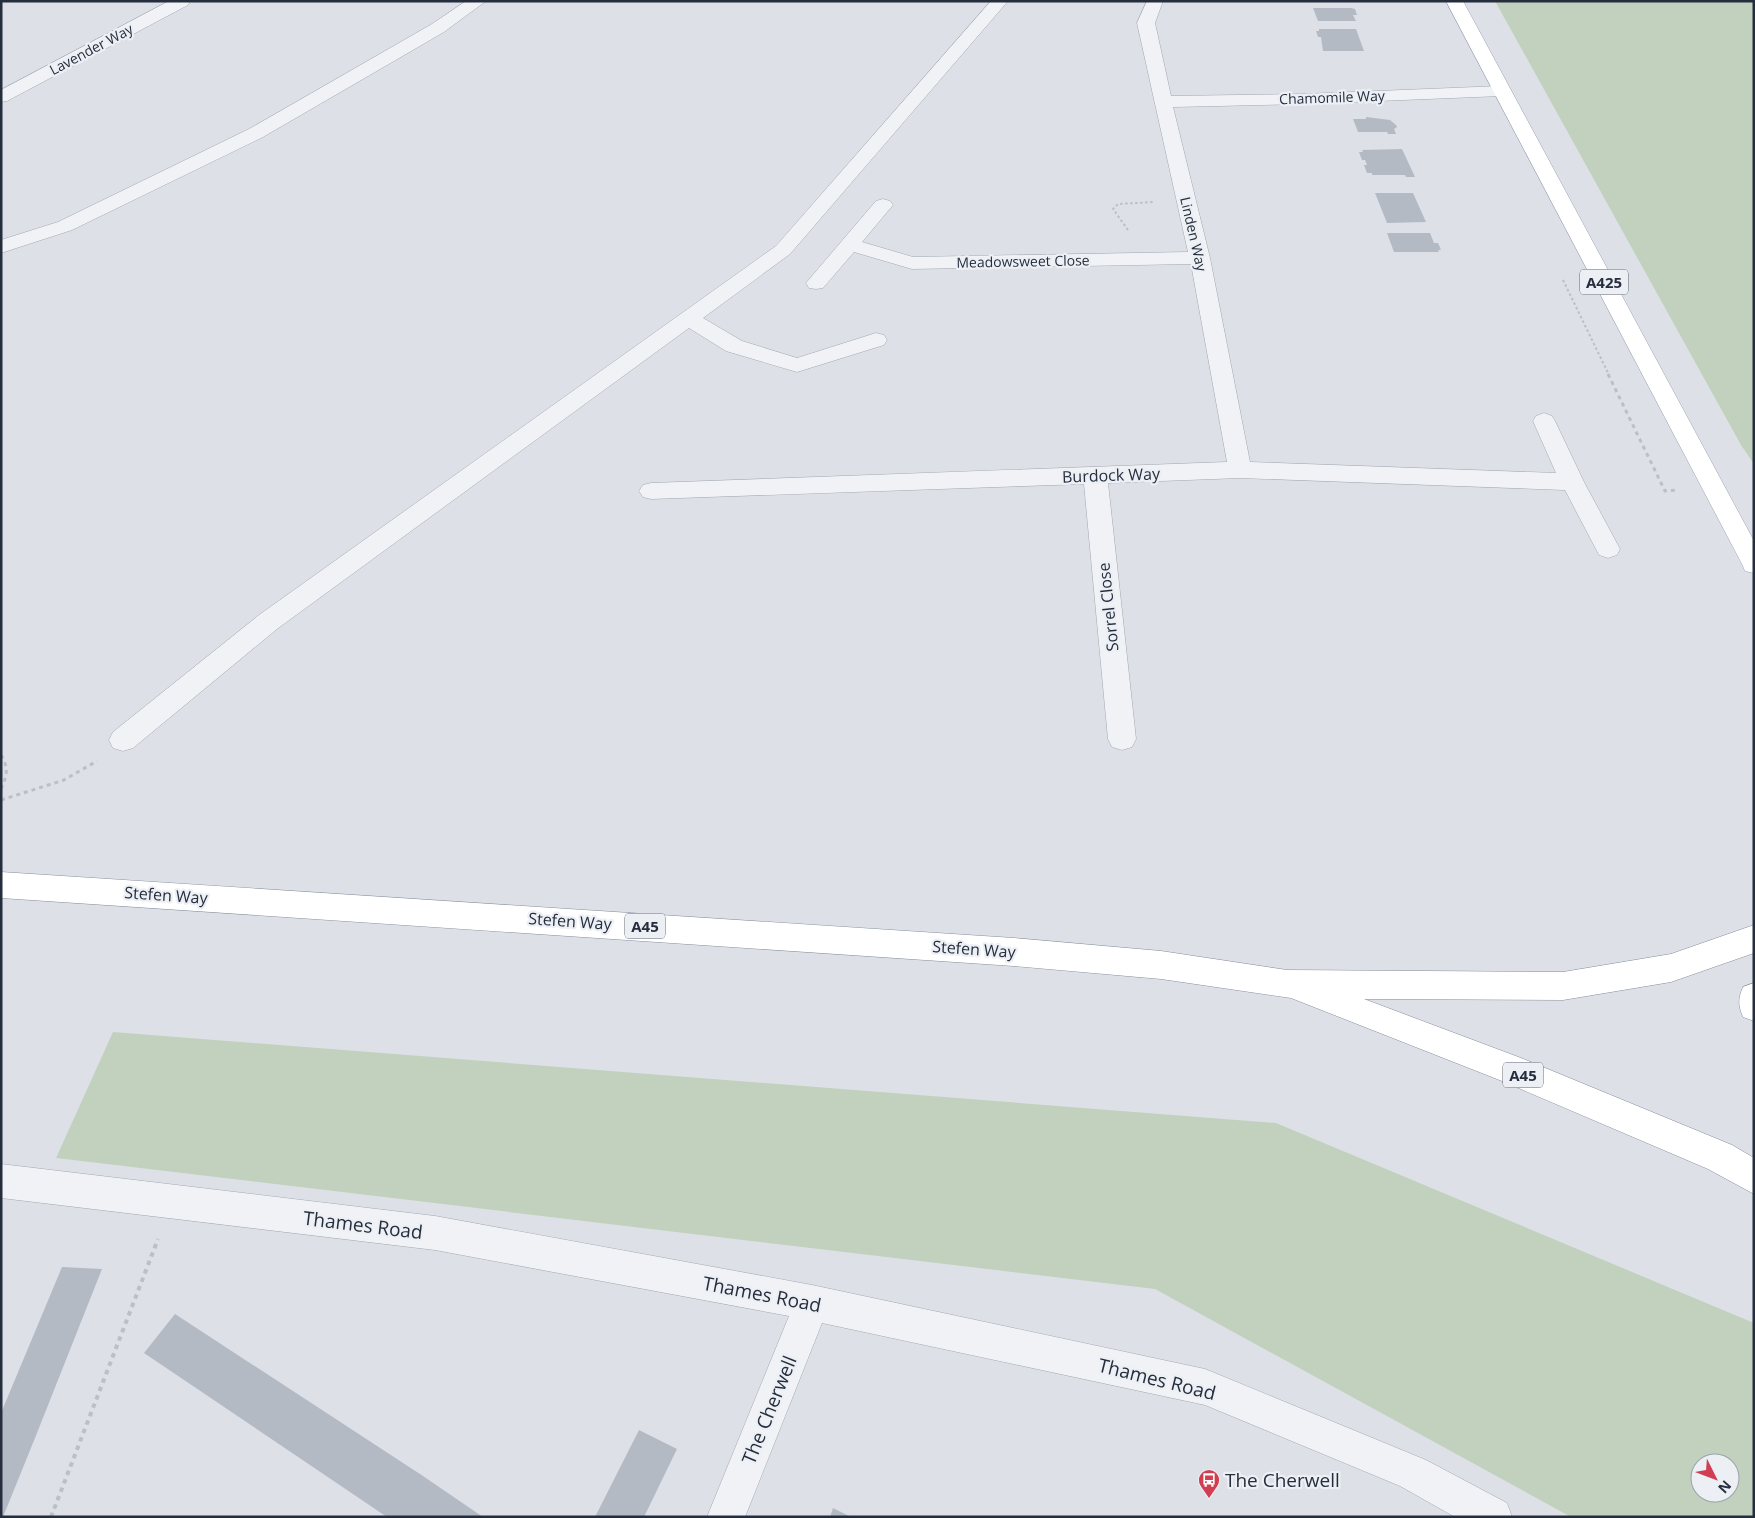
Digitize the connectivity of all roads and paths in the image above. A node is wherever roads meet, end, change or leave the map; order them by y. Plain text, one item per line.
1 (182, 1) edge
2 (478, 1) edge
3 (1000, 1) edge
4 (1155, 1) edge
5 (1454, 1) edge
6 (1501, 90) junction
7 (1, 97) edge
8 (1163, 102) junction
9 (1187, 202) junction
10 (883, 205) dead end
11 (849, 244) junction
12 (1, 246) edge
13 (1200, 258) junction
14 (1131, 259) junction
15 (816, 283) dead end
16 (688, 318) junction
17 (876, 340) dead end
18 (1544, 421) dead end
19 (1240, 470) junction
20 (1095, 475) junction
21 (1572, 482) junction
22 (651, 491) dead end
23 (1608, 548) dead end
24 (1754, 564) edge
25 (1122, 739) dead end
26 (124, 740) joint
27 (1, 755) edge
28 (1, 789) edge
29 (1, 800) edge
30 (1, 885) edge
31 (1754, 939) edge
32 (1287, 984) junction
33 (1754, 996) edge
34 (1754, 1007) edge
35 (1754, 1177) edge
36 (1, 1181) edge
37 (173, 1202) junction
38 (812, 1303) junction
39 (51, 1517) edge
40 (726, 1517) edge
41 (1492, 1517) edge

1 - 7 street, Lavender Way
2 - 12 street
3 - 16 street
4 - 8 street, Linden Way
5 - 6 main road, A425
6 - 8 street, Chamomile Way
6 - 24 main road, A425
8 - 9 street, Linden Way
9 - 13 street, Linden Way
9 - 14 path
10 - 11 street
11 - 14 street, Meadowsweet Close
11 - 15 street
13 - 14 street, Meadowsweet Close
13 - 19 street, Linden Way
16 - 17 street
16 - 26 street
18 - 21 street
19 - 20 street, Burdock Way
19 - 21 street, Burdock Way
20 - 22 street, Burdock Way
20 - 25 street, Sorrel Close
21 - 23 street
26 - 29 path
27 - 28 path
30 - 32 main road, Stefen Way / A45
31 - 32 main road, A45
32 - 35 main road, A45
33 - 34 main road
36 - 37 street, Thames Road
37 - 38 street, Thames Road
37 - 39 path
38 - 40 street, The Cherwell
38 - 41 street, Thames Road

